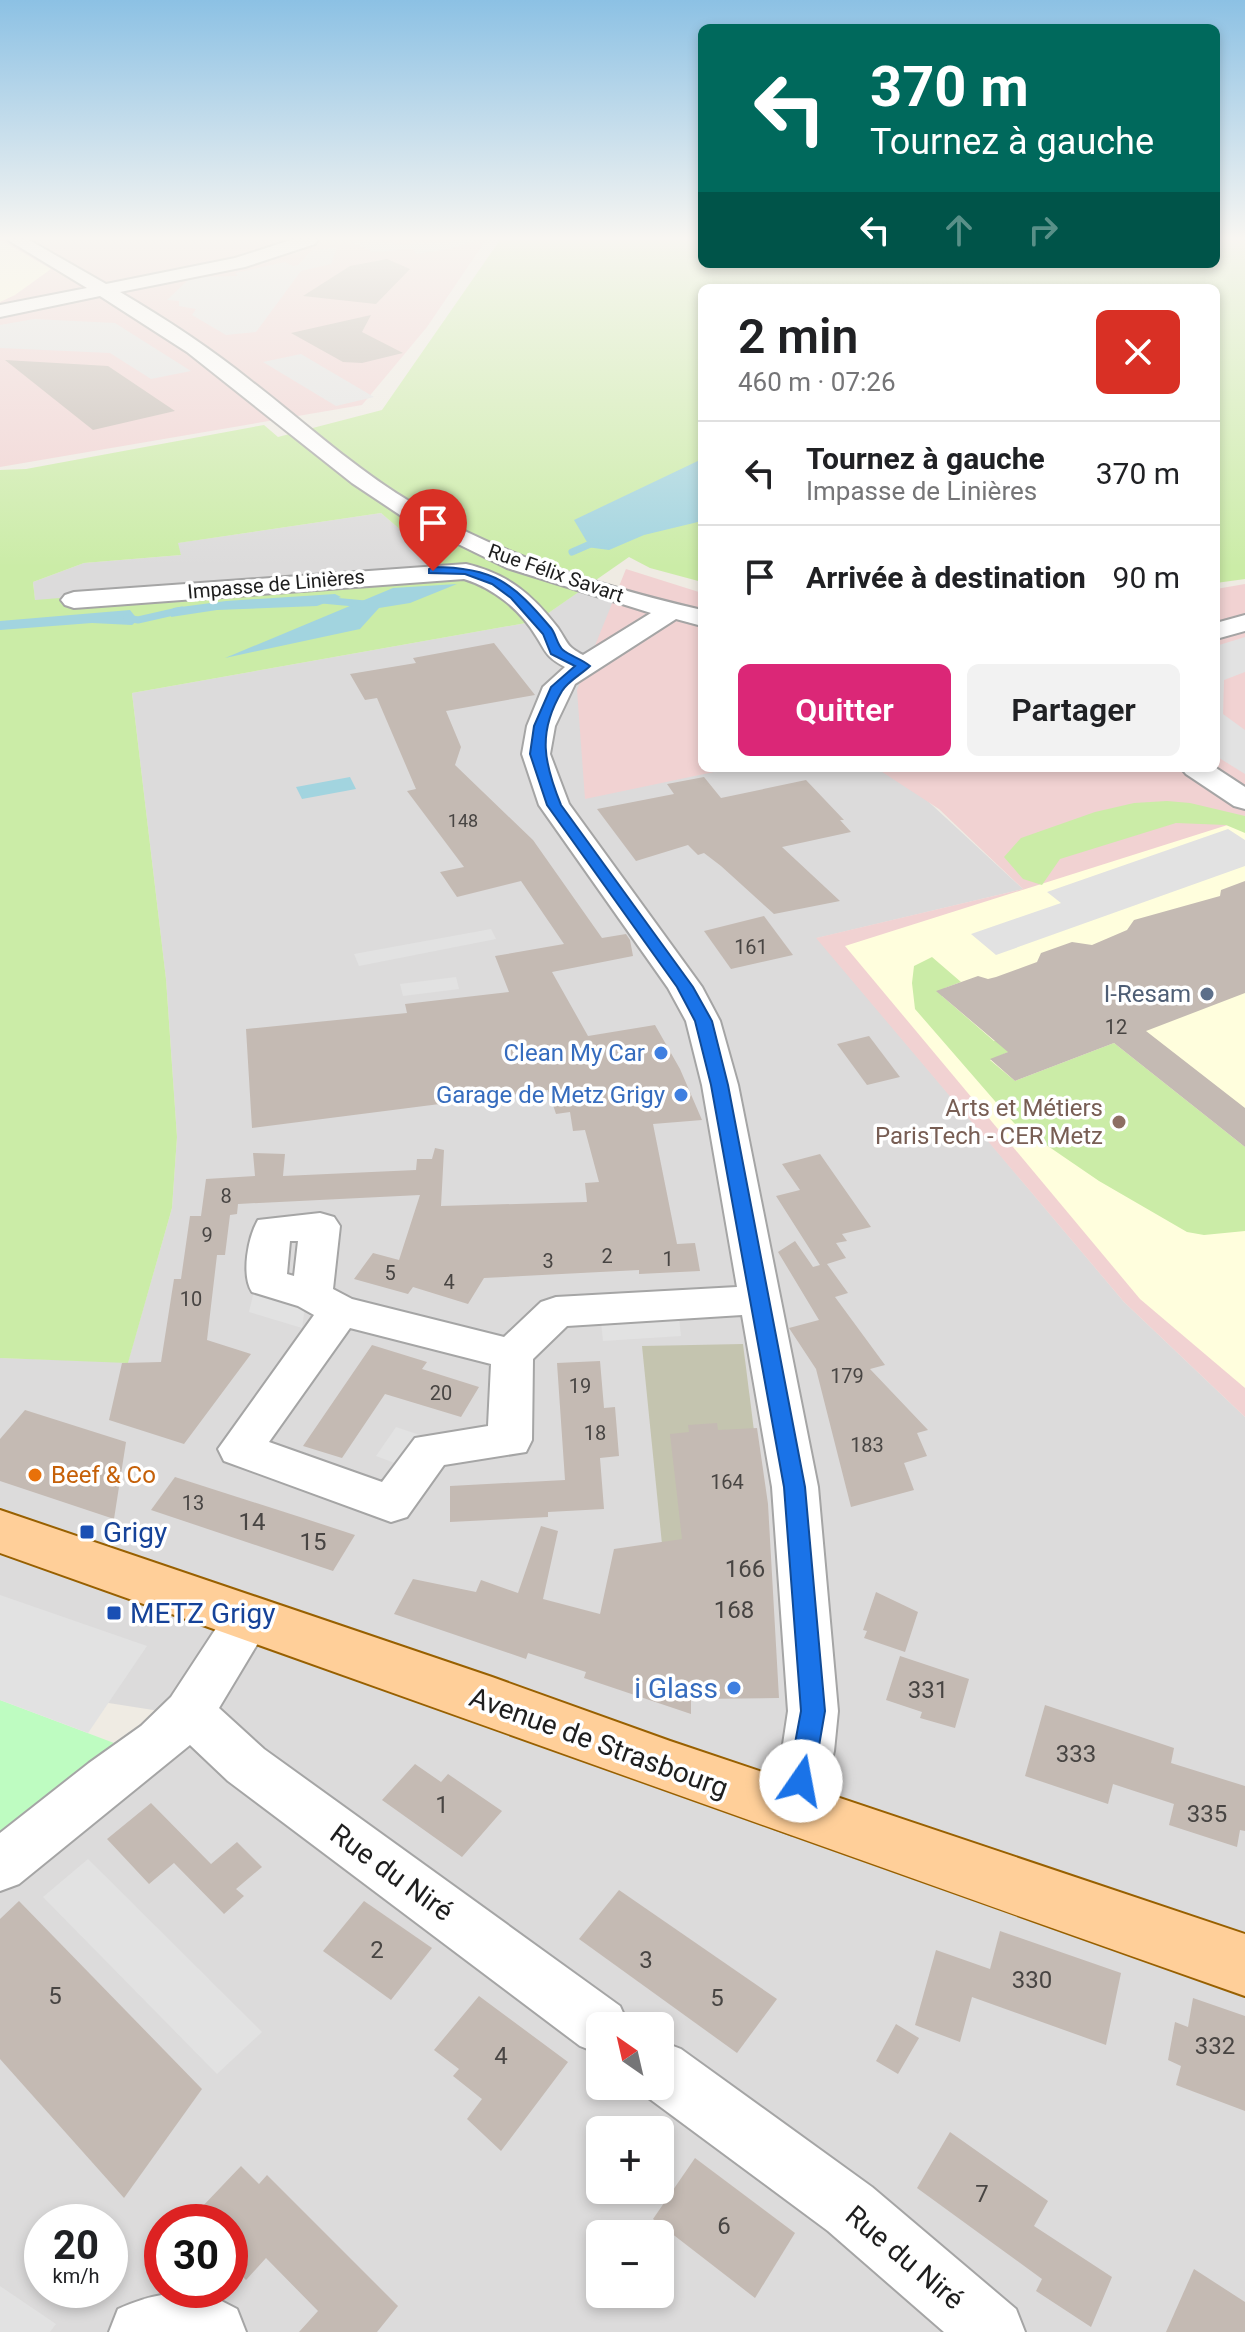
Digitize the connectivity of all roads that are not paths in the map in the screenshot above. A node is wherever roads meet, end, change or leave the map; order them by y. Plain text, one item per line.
1 (195, 349) edge
2 (74, 600) dead end
3 (687, 614) edge
4 (1245, 623) edge
5 (1220, 630) edge
6 (583, 666) junction
7 (1202, 772) edge
8 (1245, 800) edge
9 (758, 1300) junction
10 (512, 1354) junction
11 (0, 1531) edge
12 (249, 1618) junction
13 (189, 1712) junction
14 (793, 1811) junction
15 (0, 1866) edge
16 (1245, 1965) edge
17 (586, 2016) edge
18 (674, 2080) edge
19 (141, 2332) edge
20 (214, 2332) edge
21 (993, 2332) edge

1 - 3 street, Rue Félix Savart
2 - 6 street, Impasse de Linières
3 - 6 street
4 - 5 street
6 - 9 street
7 - 8 street
9 - 10 street
9 - 14 street
10 - 10 street
11 - 12 main road, Avenue de Strasbourg
12 - 13 street
12 - 14 main road, Avenue de Strasbourg
13 - 15 street
13 - 17 street, Rue du Niré
14 - 16 main road, Avenue de Strasbourg
18 - 21 street, Rue du Niré
19 - 20 street

